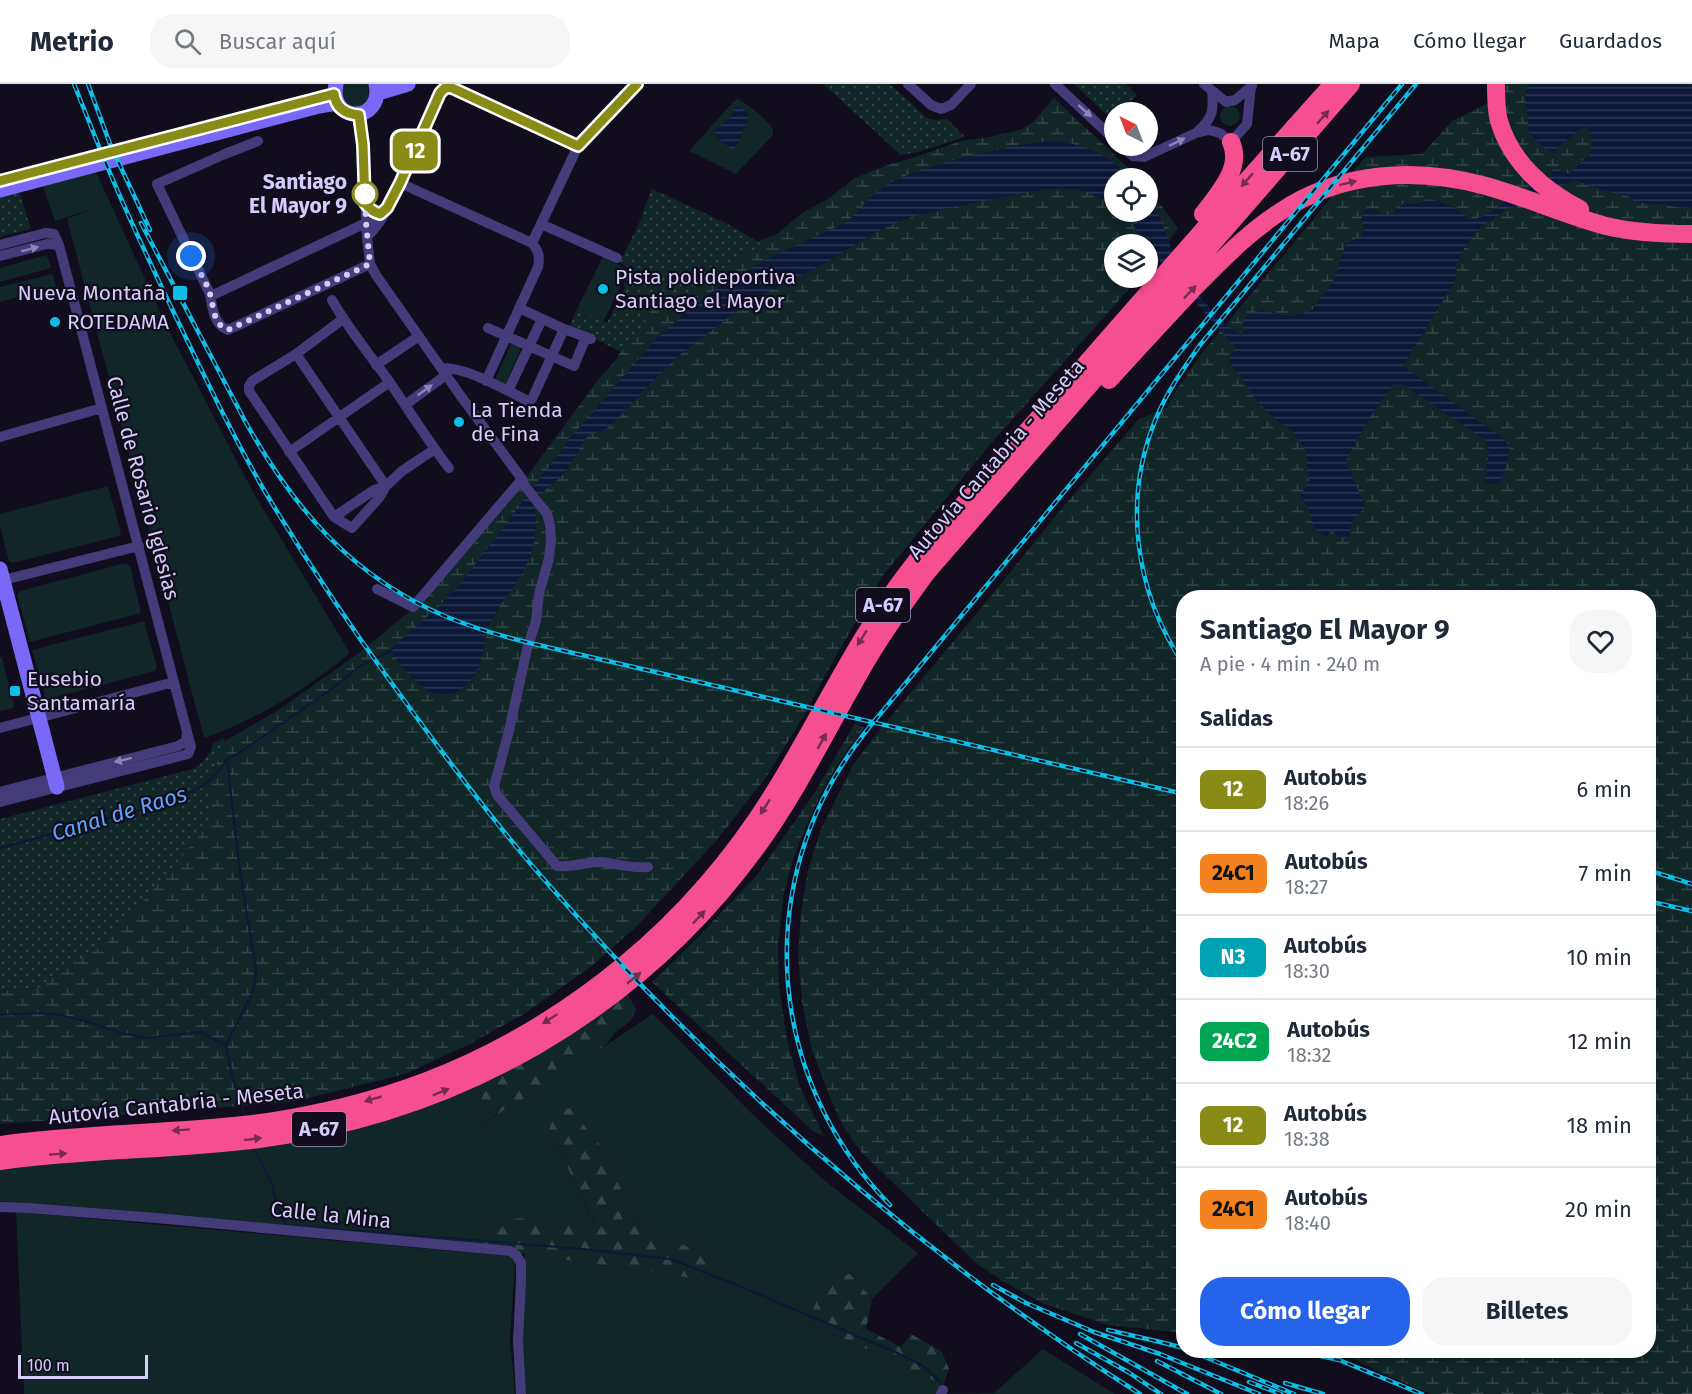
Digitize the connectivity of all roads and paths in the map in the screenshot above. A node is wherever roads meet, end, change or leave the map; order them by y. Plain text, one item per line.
1 (408, 84) edge
2 (637, 84) edge
3 (908, 84) edge
4 (971, 84) edge
5 (1055, 84) edge
6 (1328, 84) edge
7 (1333, 84) edge
8 (1351, 84) edge
9 (1496, 84) edge
10 (1252, 85) edge
11 (377, 88) edge
12 (1208, 88) edge
13 (336, 90) edge
14 (359, 115) junction
15 (1104, 130) edge
16 (1196, 133) junction
17 (258, 141) dead end
18 (1231, 142) junction
19 (578, 146) junction
20 (1158, 151) edge
21 (1270, 154) junction
22 (63, 169) junction
23 (0, 181) edge
24 (400, 183) junction
25 (0, 190) edge
26 (1551, 201) junction
27 (365, 203) junction
28 (384, 211) junction
29 (366, 223) junction
30 (541, 224) junction
31 (1688, 233) edge
32 (367, 237) junction
33 (532, 243) junction
34 (0, 245) edge
35 (59, 245) junction
36 (1186, 254) junction
37 (0, 256) edge
38 (617, 258) dead end
39 (370, 264) junction
40 (1158, 287) joint
41 (1157, 288) edge
42 (1157, 288) edge
43 (215, 294) dead end
44 (332, 300) dead end
45 (519, 308) junction
46 (542, 318) junction
47 (343, 319) junction
48 (488, 328) dead end
49 (564, 329) junction
50 (419, 336) junction
51 (506, 336) junction
52 (528, 346) junction
53 (296, 354) junction
54 (551, 356) junction
55 (376, 364) junction
56 (444, 371) junction
57 (467, 373) junction
58 (486, 381) junction
59 (390, 382) junction
60 (508, 390) junction
61 (460, 395) junction
62 (405, 405) junction
63 (102, 408) junction
64 (339, 419) junction
65 (0, 437) edge
66 (435, 449) junction
67 (289, 452) junction
68 (449, 468) dead end
69 (523, 483) junction
70 (386, 486) junction
71 (334, 518) junction
72 (139, 546) junction
73 (1, 577) edge
74 (376, 589) dead end
75 (901, 607) junction
76 (0, 609) edge
77 (174, 682) junction
78 (34, 718) junction
79 (0, 728) edge
80 (188, 732) junction
81 (52, 783) junction
82 (0, 792) edge
83 (0, 802) edge
84 (648, 867) dead end
85 (652, 952) junction
86 (604, 992) junction
87 (0, 1145) edge
88 (0, 1161) edge
89 (0, 1207) edge
90 (521, 1394) edge

1 - 11 main road
2 - 19 street
3 - 4 street
5 -> 15 street
6 - 21 highway
7 - 21 highway, Autovía Cantabria - Meseta / A-67
36 -> 8 highway, Autovía Cantabria - Meseta / A-67
9 - 26 highway
10 - 12 street
10 - 18 street
11 - 14 main road
12 - 16 street
13 - 14 main road
13 - 22 main road
14 - 27 street
16 - 18 street
20 -> 16 street
17 - 39 street
18 - 36 highway
19 - 24 street
19 - 30 street
21 -> 36 highway, Autovía Cantabria - Meseta / A-67
22 - 23 main road
22 - 25 main road
24 - 28 street
24 - 33 street
26 - 31 highway
75 -> 26 highway
27 - 28 street
27 - 29 street
28 - 29 street
28 - 32 street
29 - 32 street
29 - 43 street
30 - 33 street
30 - 38 street
32 - 39 street
33 - 45 street
34 - 35 street, Calle de Rosario Iglesias
37 -> 35 street
35 - 63 street, Calle de Rosario Iglesias
36 - 40 highway
36 - 40 highway, Autovía Cantabria - Meseta / A-67
39 - 50 street
41 -> 85 highway, Autovía Cantabria - Meseta / A-67
42 - 75 highway, Autovía Cantabria - Meseta / A-67
44 - 47 street
45 - 46 street
45 - 51 street
46 - 49 street
46 - 52 street
47 - 53 street
47 - 55 street
48 - 51 street
49 - 54 street
49 - 54 street
50 - 55 street
50 - 56 street
51 - 52 street
51 - 58 street
52 - 54 street
52 - 60 street
53 - 64 street
53 - 67 street
54 - 60 street
55 - 59 street
56 - 57 street
56 - 61 street
62 -> 56 street
57 - 58 street
57 - 61 street
58 - 60 street
59 - 62 street
59 - 64 street
61 - 69 street
62 - 66 street
63 - 65 street
63 - 72 street, Calle de Rosario Iglesias
64 - 67 street
64 - 70 street
66 - 68 street
66 - 70 street
67 - 71 street
69 - 74 street
69 - 84 street
70 - 71 street
70 - 71 street
72 - 73 street
72 - 77 street, Calle de Rosario Iglesias
73 - 78 main road
85 -> 75 highway, Autovía Cantabria - Meseta / A-67
76 - 78 main road
77 - 78 street
77 - 80 street, Calle de Rosario Iglesias
78 - 79 street
78 - 81 main road
80 -> 81 street
80 - 81 street, Calle de Rosario Iglesias
81 - 82 street
81 - 83 street
85 - 86 highway, Autovía Cantabria - Meseta / A-67
86 -> 87 highway, Autovía Cantabria - Meseta / A-67
88 -> 86 highway, Autovía Cantabria - Meseta / A-67
89 - 90 street, Calle la Mina

